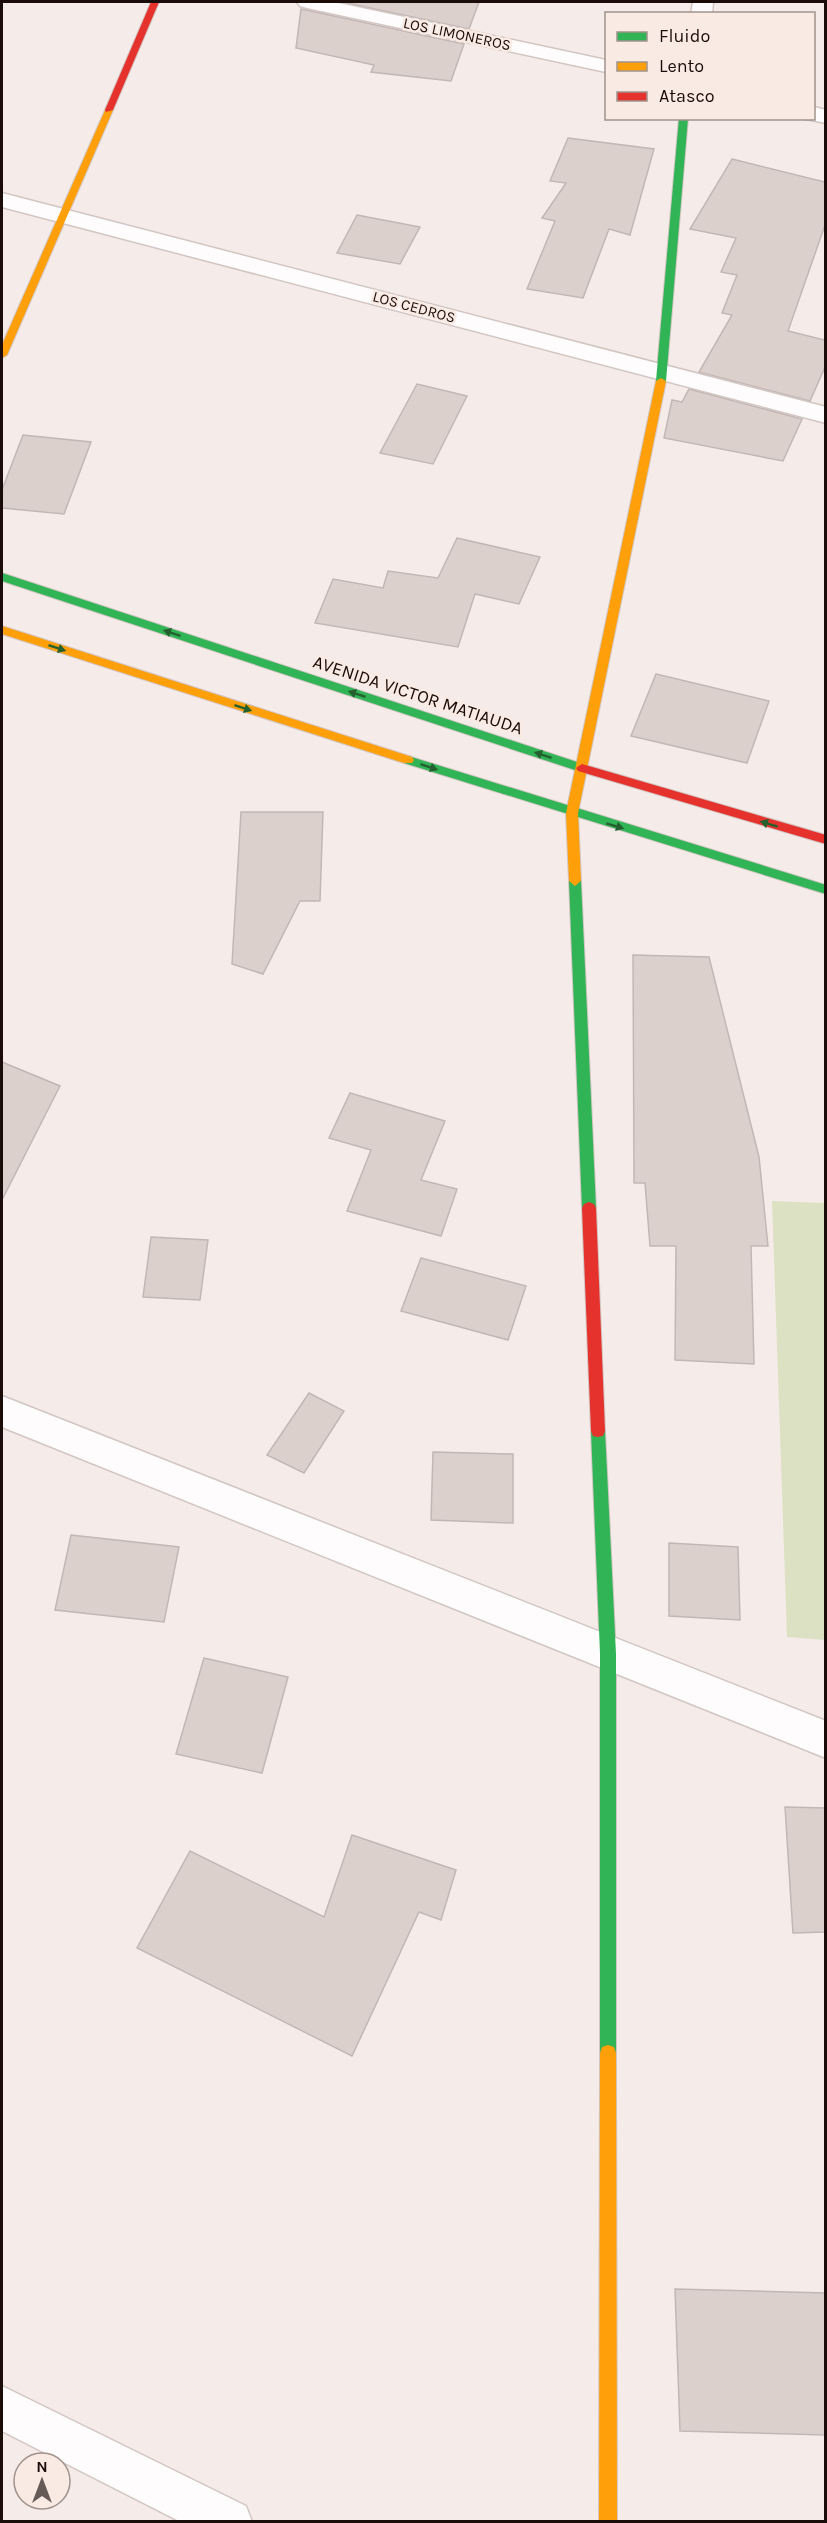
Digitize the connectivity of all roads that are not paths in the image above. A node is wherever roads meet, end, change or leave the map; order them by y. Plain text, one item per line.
1 (155, 2) edge
2 (307, 2) edge
3 (605, 66) edge
4 (684, 120) edge
5 (2, 200) edge
6 (64, 216) junction
7 (2, 355) edge
8 (663, 371) junction
9 (825, 415) edge
10 (2, 577) edge
11 (2, 630) edge
12 (580, 767) junction
13 (572, 813) junction
14 (825, 840) edge
15 (825, 890) edge
16 (2, 1411) edge
17 (608, 1654) junction
18 (825, 1740) edge
19 (2, 2408) edge
20 (230, 2522) edge
21 (608, 2522) edge

1 - 6 street
2 - 3 street, LOS LIMONEROS
4 - 8 street
5 - 6 street, LOS CEDROS
6 - 7 street
6 - 8 street, LOS CEDROS
8 - 9 street, LOS CEDROS
8 - 12 street
12 -> 10 street, AVENIDA VICTOR MATIAUDA
11 -> 13 street
12 - 13 street
14 -> 12 street, AVENIDA VICTOR MATIAUDA
13 -> 15 street
13 - 17 street
16 - 17 street
17 - 18 street
17 - 21 street
19 - 20 street

